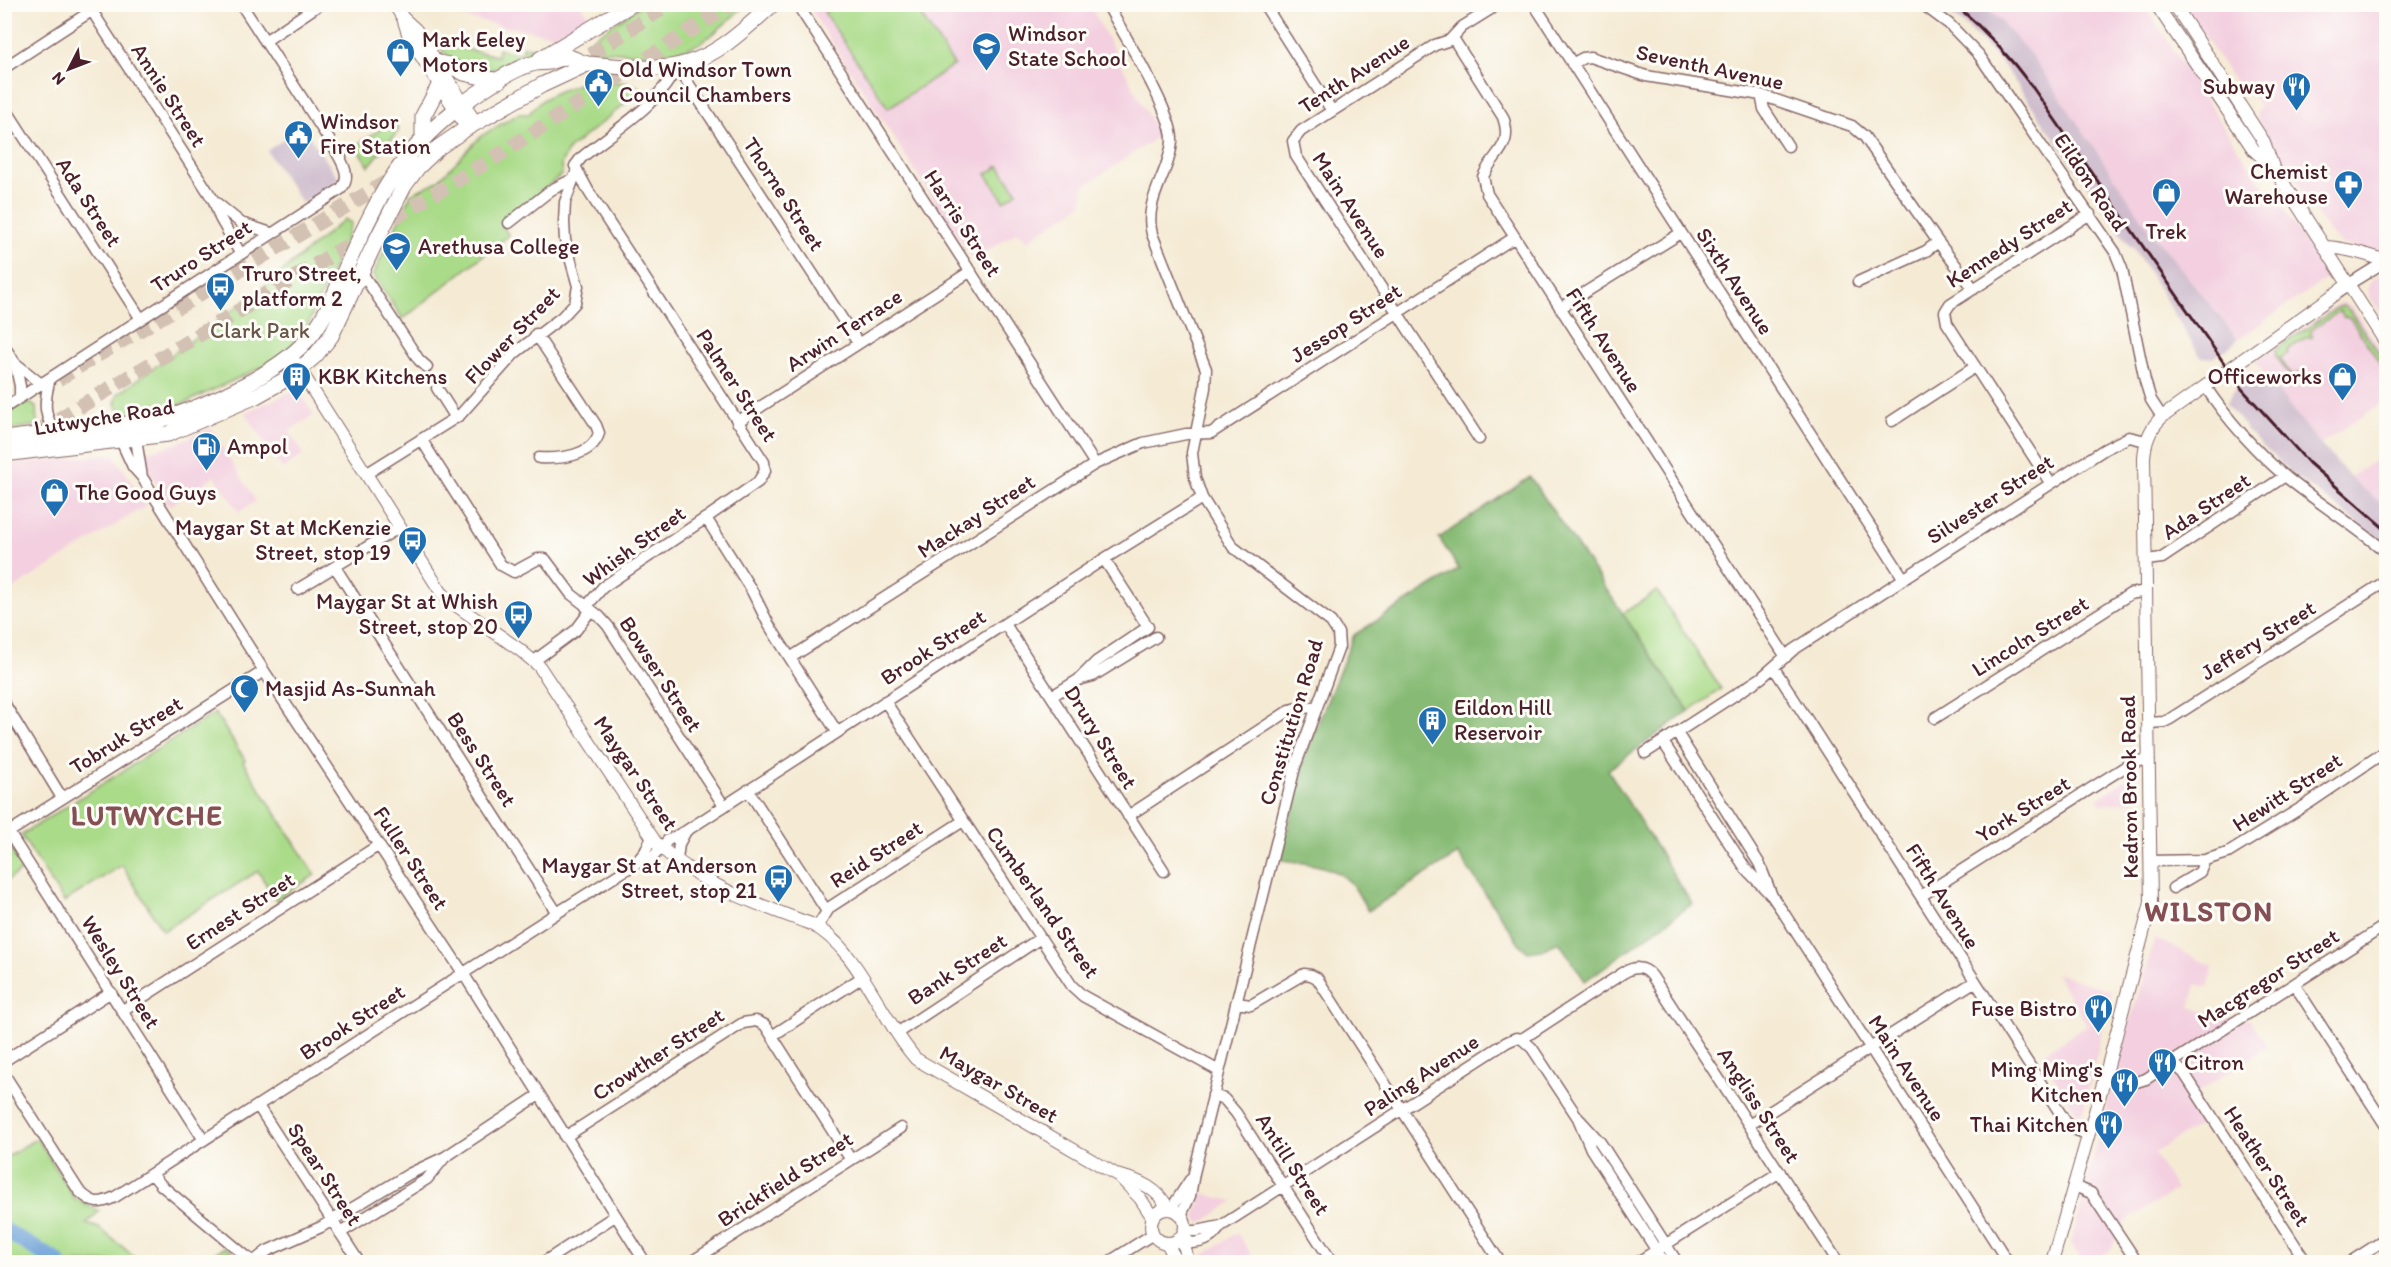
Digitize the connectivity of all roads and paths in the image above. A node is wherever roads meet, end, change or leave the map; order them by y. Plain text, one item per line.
1 (241, 4) edge
2 (320, 4) edge
3 (394, 4) edge
4 (632, 4) edge
5 (773, 4) edge
6 (797, 4) edge
7 (1107, 4) edge
8 (1264, 4) edge
9 (1499, 4) edge
10 (1534, 4) edge
11 (1922, 4) edge
12 (2156, 4) edge
13 (2174, 4) edge
14 (97, 8) edge
15 (403, 18) junction
16 (1453, 38) junction
17 (265, 41) junction
18 (438, 63) junction
19 (535, 63) junction
20 (587, 64) junction
21 (1572, 64) junction
22 (677, 66) junction
23 (4, 68) edge
24 (499, 81) junction
25 (440, 84) junction
26 (1761, 95) junction
27 (4, 106) edge
28 (460, 107) junction
29 (1332, 111) junction
30 (472, 126) junction
31 (423, 138) junction
32 (1293, 141) joint
33 (1788, 146) dead end
34 (337, 153) junction
35 (350, 165) dead end
36 (2273, 167) junction
37 (575, 175) junction
38 (214, 201) junction
39 (2090, 213) junction
40 (509, 224) dead end
41 (1681, 232) junction
42 (271, 233) junction
43 (1515, 237) junction
44 (1938, 242) junction
45 (2326, 247) junction
46 (240, 253) junction
47 (2386, 261) edge
48 (971, 271) junction
49 (362, 273) junction
50 (1858, 282) dead end
51 (2349, 284) junction
52 (1974, 289) junction
53 (1560, 308) junction
54 (1397, 314) junction
55 (141, 319) junction
56 (536, 334) junction
57 (2386, 343) edge
58 (858, 344) junction
59 (4, 346) edge
60 (291, 356) junction
61 (15, 363) junction
62 (427, 367) dead end
63 (1975, 367) junction
64 (300, 370) junction
65 (45, 381) junction
66 (2205, 386) junction
67 (437, 388) dead end
68 (20, 398) junction
69 (4, 408) edge
70 (2162, 417) junction
71 (456, 418) junction
72 (1892, 421) dead end
73 (737, 422) junction
74 (135, 431) junction
75 (57, 433) junction
76 (1195, 435) junction
77 (4, 439) edge
78 (421, 439) junction
79 (1479, 439) dead end
80 (121, 441) junction
81 (2146, 441) junction
82 (75, 447) junction
83 (4, 454) edge
84 (539, 458) dead end
85 (1095, 464) junction
86 (366, 474) junction
87 (2285, 476) junction
88 (141, 477) junction
89 (2051, 484) junction
90 (1202, 498) junction
91 (706, 518) junction
92 (400, 527) junction
93 (2386, 552) edge
94 (1104, 559) junction
95 (2146, 560) junction
96 (335, 567) junction
97 (1904, 579) junction
98 (2386, 581) edge
99 (298, 589) dead end
100 (2146, 591) junction
101 (588, 608) junction
102 (1005, 624) junction
103 (1786, 657) junction
104 (789, 658) junction
105 (534, 661) junction
106 (1774, 668) junction
107 (264, 671) junction
108 (1052, 696) junction
109 (885, 701) junction
110 (4, 703) edge
111 (1315, 708) junction
112 (1935, 718) dead end
113 (2148, 723) junction
114 (837, 732) junction
115 (1677, 733) junction
116 (1663, 742) junction
117 (2386, 751) edge
118 (1646, 753) dead end
119 (2149, 760) junction
120 (748, 790) junction
121 (62, 798) junction
122 (724, 806) junction
123 (1128, 816) junction
124 (963, 821) junction
125 (7, 828) edge
126 (686, 831) junction
127 (652, 837) junction
128 (379, 844) junction
129 (661, 848) junction
130 (677, 860) junction
131 (2205, 860) junction
132 (2151, 861) junction
133 (635, 864) junction
134 (1164, 871) dead end
135 (2173, 888) dead end
136 (1772, 896) junction
137 (1921, 897) junction
138 (826, 910) junction
139 (557, 913) junction
140 (2386, 925) edge
141 (818, 927) junction
142 (1039, 939) junction
143 (1645, 969) joint
144 (463, 973) junction
145 (861, 978) junction
146 (1974, 982) junction
147 (2294, 984) junction
148 (111, 992) junction
149 (1236, 1003) junction
150 (123, 1010) junction
151 (897, 1033) junction
152 (772, 1036) junction
153 (1522, 1039) junction
154 (1870, 1048) junction
155 (4, 1061) edge
156 (2172, 1062) junction
157 (1219, 1071) junction
158 (4, 1074) edge
159 (2105, 1077) junction
160 (539, 1095) junction
161 (1213, 1095) junction
162 (258, 1106) junction
163 (1402, 1110) junction
164 (1749, 1125) junction
165 (2386, 1126) edge
166 (901, 1128) dead end
167 (2088, 1135) junction
168 (566, 1137) junction
169 (204, 1140) junction
170 (445, 1157) junction
171 (851, 1160) junction
172 (1780, 1172) junction
173 (152, 1174) junction
174 (1119, 1176) junction
175 (2074, 1186) junction
176 (1283, 1187) junction
177 (1173, 1211) junction
178 (615, 1216) junction
179 (1153, 1218) junction
180 (332, 1220) junction
181 (340, 1233) junction
182 (1153, 1234) junction
183 (1178, 1237) junction
184 (2386, 1239) edge
185 (1661, 1248) junction
186 (253, 1262) edge
187 (358, 1263) edge
188 (544, 1263) edge
189 (645, 1263) edge
190 (691, 1263) edge
191 (1109, 1263) edge
192 (1178, 1263) edge
193 (1188, 1263) edge
194 (1332, 1263) edge
195 (1500, 1263) edge
196 (1638, 1263) edge
197 (1664, 1263) edge
198 (1677, 1263) edge
199 (1838, 1263) edge
200 (2008, 1263) edge
201 (2052, 1263) edge
202 (2137, 1263) edge
203 (2306, 1263) edge
204 (2350, 1263) edge

1 - 17 street
2 - 17 street
3 - 15 main road
4 - 19 highway
5 - 22 highway, Lutwyche Road
6 - 48 street, Harris Street
7 - 76 street, Constitution Road
8 - 29 street
9 - 16 street, Tenth Avenue
10 - 21 street, Sixth Avenue
11 - 39 street, Eildon Road
12 - 36 main road
13 - 36 main road
14 - 23 street
14 - 38 street, Annie Street
15 - 18 main road
15 - 25 main road
16 - 29 street, Tenth Avenue
16 - 43 street, Fifth Avenue
17 - 34 street
18 - 24 highway
18 - 28 main road
19 - 20 highway, Lutwyche Road
19 - 24 highway, Lutwyche Road
20 - 22 highway, Lutwyche Road
20 - 30 highway, Lutwyche Road
21 - 26 street, Seventh Avenue
21 - 41 street, Sixth Avenue
22 - 37 street
22 - 58 street, Thorne Street
24 - 28 highway, Lutwyche Road
25 - 28 main road
25 - 31 highway
26 - 33 street
26 - 44 street, Seventh Avenue
27 - 55 street, Ada Street
28 - 30 main road
28 - 31 highway, Lutwyche Road
29 - 32 street, Tenth Avenue
30 - 49 highway, Lutwyche Road
31 - 60 highway, Lutwyche Road
32 - 54 street, Main Avenue
34 - 35 street
34 - 42 street, Truro Street
36 - 45 main road
37 - 40 street
37 - 56 street, Flower Street
37 - 73 street, Palmer Street
38 - 42 street, Annie Street
38 - 46 street, Annie Street
39 - 52 street, Kennedy Street
39 - 70 street, Eildon Road
41 - 53 street
41 - 97 street, Sixth Avenue
42 - 46 street, Truro Street
43 - 53 street, Fifth Avenue
43 - 54 street, Jessop Street
44 - 50 street
44 - 52 street, Seventh Avenue
45 - 47 main road
45 - 51 main road
46 - 55 street, Truro Street
47 - 51 street
48 - 58 street, Arwin Terrace
48 - 85 street, Harris Street
49 - 62 street
49 - 64 highway, Lutwyche Road
51 - 57 main road
51 - 66 main road
52 - 63 street, Kennedy Street
53 - 103 street, Fifth Avenue
54 - 76 street, Jessop Street
54 - 79 street, Main Avenue
55 - 65 street, Truro Street
56 - 71 street, Flower Street
56 - 84 street
58 - 73 street, Arwin Terrace
59 - 61 street
60 - 64 main road, Maygar Street
60 - 74 highway, Lutwyche Road
61 - 65 street
61 - 68 street
63 - 72 street
63 - 89 street
64 - 74 highway, Lutwyche Road
64 - 86 main road, Maygar Street
65 - 68 street, Truro Street
65 - 75 street
66 - 70 main road
66 - 87 street
67 - 71 street
68 - 69 street, Truro Street
70 - 81 main road
71 - 78 street, Flower Street
73 - 91 street, Palmer Street
74 - 75 highway, Lutwyche Road
74 - 80 highway, Lutwyche Road
74 - 88 street, Fuller Street
75 - 77 highway, Lutwyche Road
75 - 82 street
76 - 85 street, Mackay Street
76 - 90 street, Constitution Road
78 - 86 street, Flower Street
78 - 101 street, Bowser Street
80 - 82 highway, Lutwyche Road
80 - 88 street, Fuller Street
81 - 89 street, Silvester Street
81 - 95 main road, Kedron Brook Road
82 - 83 highway, Lutwyche Road
85 - 104 street, Mackay Street
86 - 92 main road, Maygar Street
87 - 93 street
87 - 95 street, Ada Street
88 - 107 street, Fuller Street
89 - 97 street, Silvester Street
90 - 94 street, Brook Street
90 - 111 street, Constitution Road
91 - 101 street, Whish Street
91 - 104 street
92 - 96 street
92 - 105 main road, Maygar Street
94 - 102 street, Brook Street
94 - 108 street
95 - 100 main road, Kedron Brook Road
96 - 99 street
96 - 139 street, Bess Street
97 - 103 street, Silvester Street
98 - 113 street, Jeffery Street
100 - 112 street, Lincoln Street
100 - 113 main road, Kedron Brook Road
101 - 105 street, Whish Street
101 - 122 street, Bowser Street
102 - 108 street, Drury Street
102 - 109 street, Brook Street
103 - 106 street, Silvester Street
104 - 114 street
105 - 127 main road, Maygar Street
106 - 115 street, Silvester Street
106 - 137 street, Fifth Avenue
107 - 121 street, Tobruk Street
107 - 128 street, Fuller Street
108 - 123 street, Drury Street
109 - 114 street, Brook Street
109 - 124 street, Cumberland Street
110 - 121 street
111 - 123 street
111 - 149 street, Constitution Road
113 - 119 main road, Kedron Brook Road
114 - 120 street, Brook Street
115 - 116 street, Silvester Street
115 - 136 street, Main Avenue
116 - 118 street, Silvester Street
116 - 136 street, Main Avenue
117 - 131 street, Hewitt Street
119 - 132 main road, Kedron Brook Road
119 - 137 street, York Street
120 - 122 street, Brook Street
120 - 138 street
121 - 125 street, Tobruk Street
122 - 126 street, Brook Street
123 - 134 street, Drury Street
124 - 138 street, Reid Street
124 - 142 street, Cumberland Street
125 - 148 street, Wesley Street
126 - 129 street, Brook Street
126 - 130 street
127 - 129 main road, Maygar Street
127 - 133 street, Brook Street
128 - 144 street, Fuller Street
128 - 150 street, Ernest Street
129 - 130 main road, Maygar Street
129 - 133 street, Brook Street
130 - 141 main road, Maygar Street
131 - 132 street, Hewitt Street
131 - 135 street, Hewitt Street
132 - 159 main road, Kedron Brook Road
133 - 139 street, Brook Street
136 - 154 street, Main Avenue
137 - 146 street, Fifth Avenue
138 - 141 street, Reid Street
139 - 144 street, Brook Street
140 - 147 street, Macgregor Street
141 - 145 main road, Maygar Street
142 - 151 street, Bank Street
142 - 157 street, Cumberland Street
143 - 153 street, Paling Avenue
143 - 164 street, Angliss Street
144 - 160 street, Fuller Street
144 - 162 street, Brook Street
145 - 151 main road, Maygar Street
145 - 152 street
146 - 154 street
146 - 167 street, Fifth Avenue
147 - 156 street, Macgregor Street
147 - 165 street
148 - 150 street, Wesley Street
148 - 155 street
149 - 157 street, Constitution Road
149 - 163 street
150 - 169 street, Wesley Street
151 - 174 main road, Maygar Street
152 - 168 street, Crowther Street
152 - 171 street
153 - 163 street, Paling Avenue
153 - 185 street
154 - 164 street
154 - 200 street, Main Avenue
156 - 159 street, Macgregor Street
156 - 203 street, Heather Street
157 - 161 street, Constitution Road
158 - 173 street, Brook Street
159 - 167 main road, Kedron Brook Road
160 - 168 street, Fuller Street
160 - 170 street
161 - 176 street, Antill Street
161 - 177 street, Constitution Road
162 - 169 street, Brook Street
162 - 180 street, Spear Street
163 - 176 street, Paling Avenue
163 - 195 street
164 - 172 street, Angliss Street
166 - 171 street, Brickfield Street
167 - 175 main road, Kedron Brook Road
168 - 178 street, Fuller Street
169 - 173 street, Brook Street
170 - 180 street
170 - 181 street
171 - 190 street, Brickfield Street
172 - 185 street
172 - 199 street, Angliss Street
173 - 186 street
174 - 177 main road, Maygar Street
174 - 179 main road, Maygar Street
175 - 201 main road, Kedron Brook Road
175 - 202 street
176 - 183 street, Paling Avenue
176 - 194 street, Antill Street
177 - 179 main road
177 - 183 main road
178 - 188 street
178 - 189 street, Fuller Street
179 - 182 main road
180 - 181 street, Spear Street
180 - 186 street
181 - 187 street, Spear Street
182 - 183 main road
182 - 191 street
183 - 192 main road
183 - 193 main road
184 - 204 street
185 - 196 street
185 - 197 street
185 - 198 street

